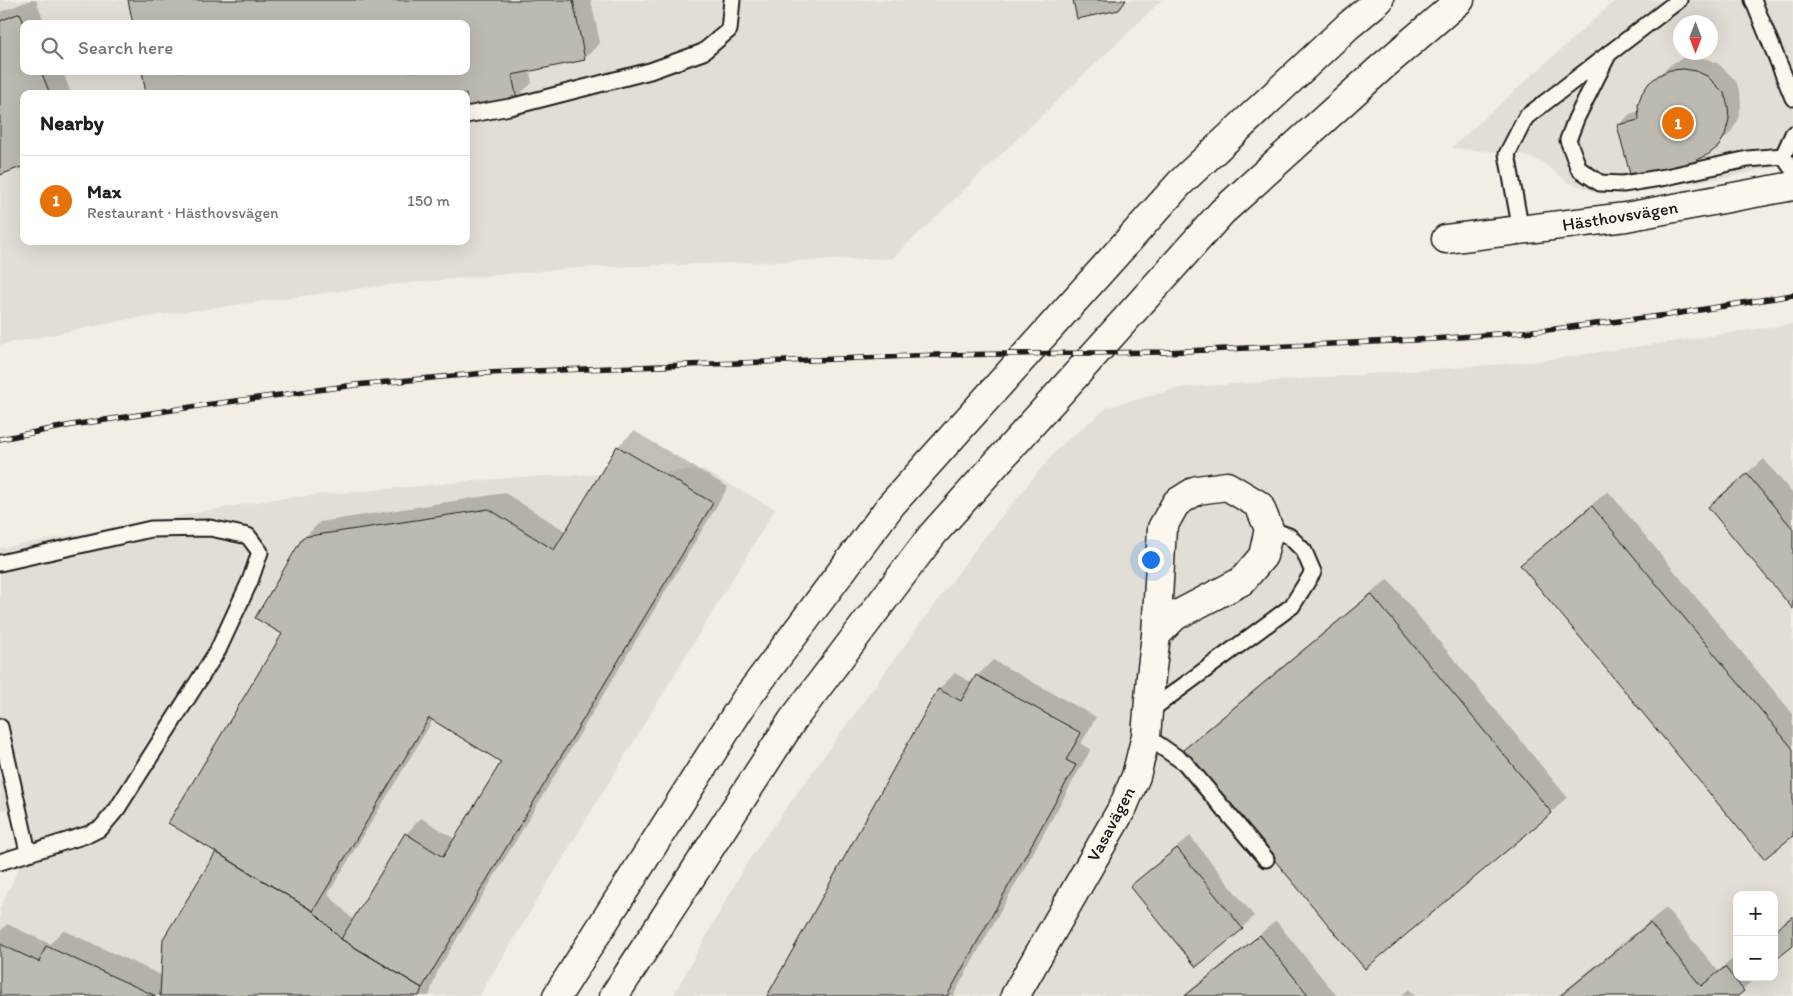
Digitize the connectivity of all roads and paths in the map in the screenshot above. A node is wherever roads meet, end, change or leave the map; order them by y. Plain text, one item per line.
1 (732, 0) edge
2 (1379, 0) edge
3 (1460, 0) edge
4 (1678, 0) edge
5 (1754, 0) edge
6 (1608, 53) junction
7 (1793, 98) edge
8 (470, 114) edge
9 (1793, 134) edge
10 (1783, 156) junction
11 (1793, 170) edge
12 (1793, 186) edge
13 (1521, 231) junction
14 (1446, 239) dead end
15 (1269, 529) junction
16 (0, 563) edge
17 (1156, 635) junction
18 (1147, 724) junction
19 (0, 727) edge
20 (28, 852) junction
21 (1266, 859) dead end
22 (0, 862) edge
23 (557, 996) edge
24 (614, 996) edge
25 (1015, 996) edge

1 - 8 lane
2 - 23 main road
3 - 24 main road
4 - 6 lane
5 - 7 lane
6 - 10 lane
6 - 13 lane
9 - 10 lane
10 - 11 lane
12 - 13 main road, Hästhovsvägen
13 - 14 main road, Hästhovsvägen
15 - 17 main road
15 - 17 main road, Vasavägen
15 - 18 lane
16 - 20 lane
17 - 18 main road, Vasavägen
18 - 21 lane
18 - 25 main road, Vasavägen
19 - 20 lane
20 - 22 lane

